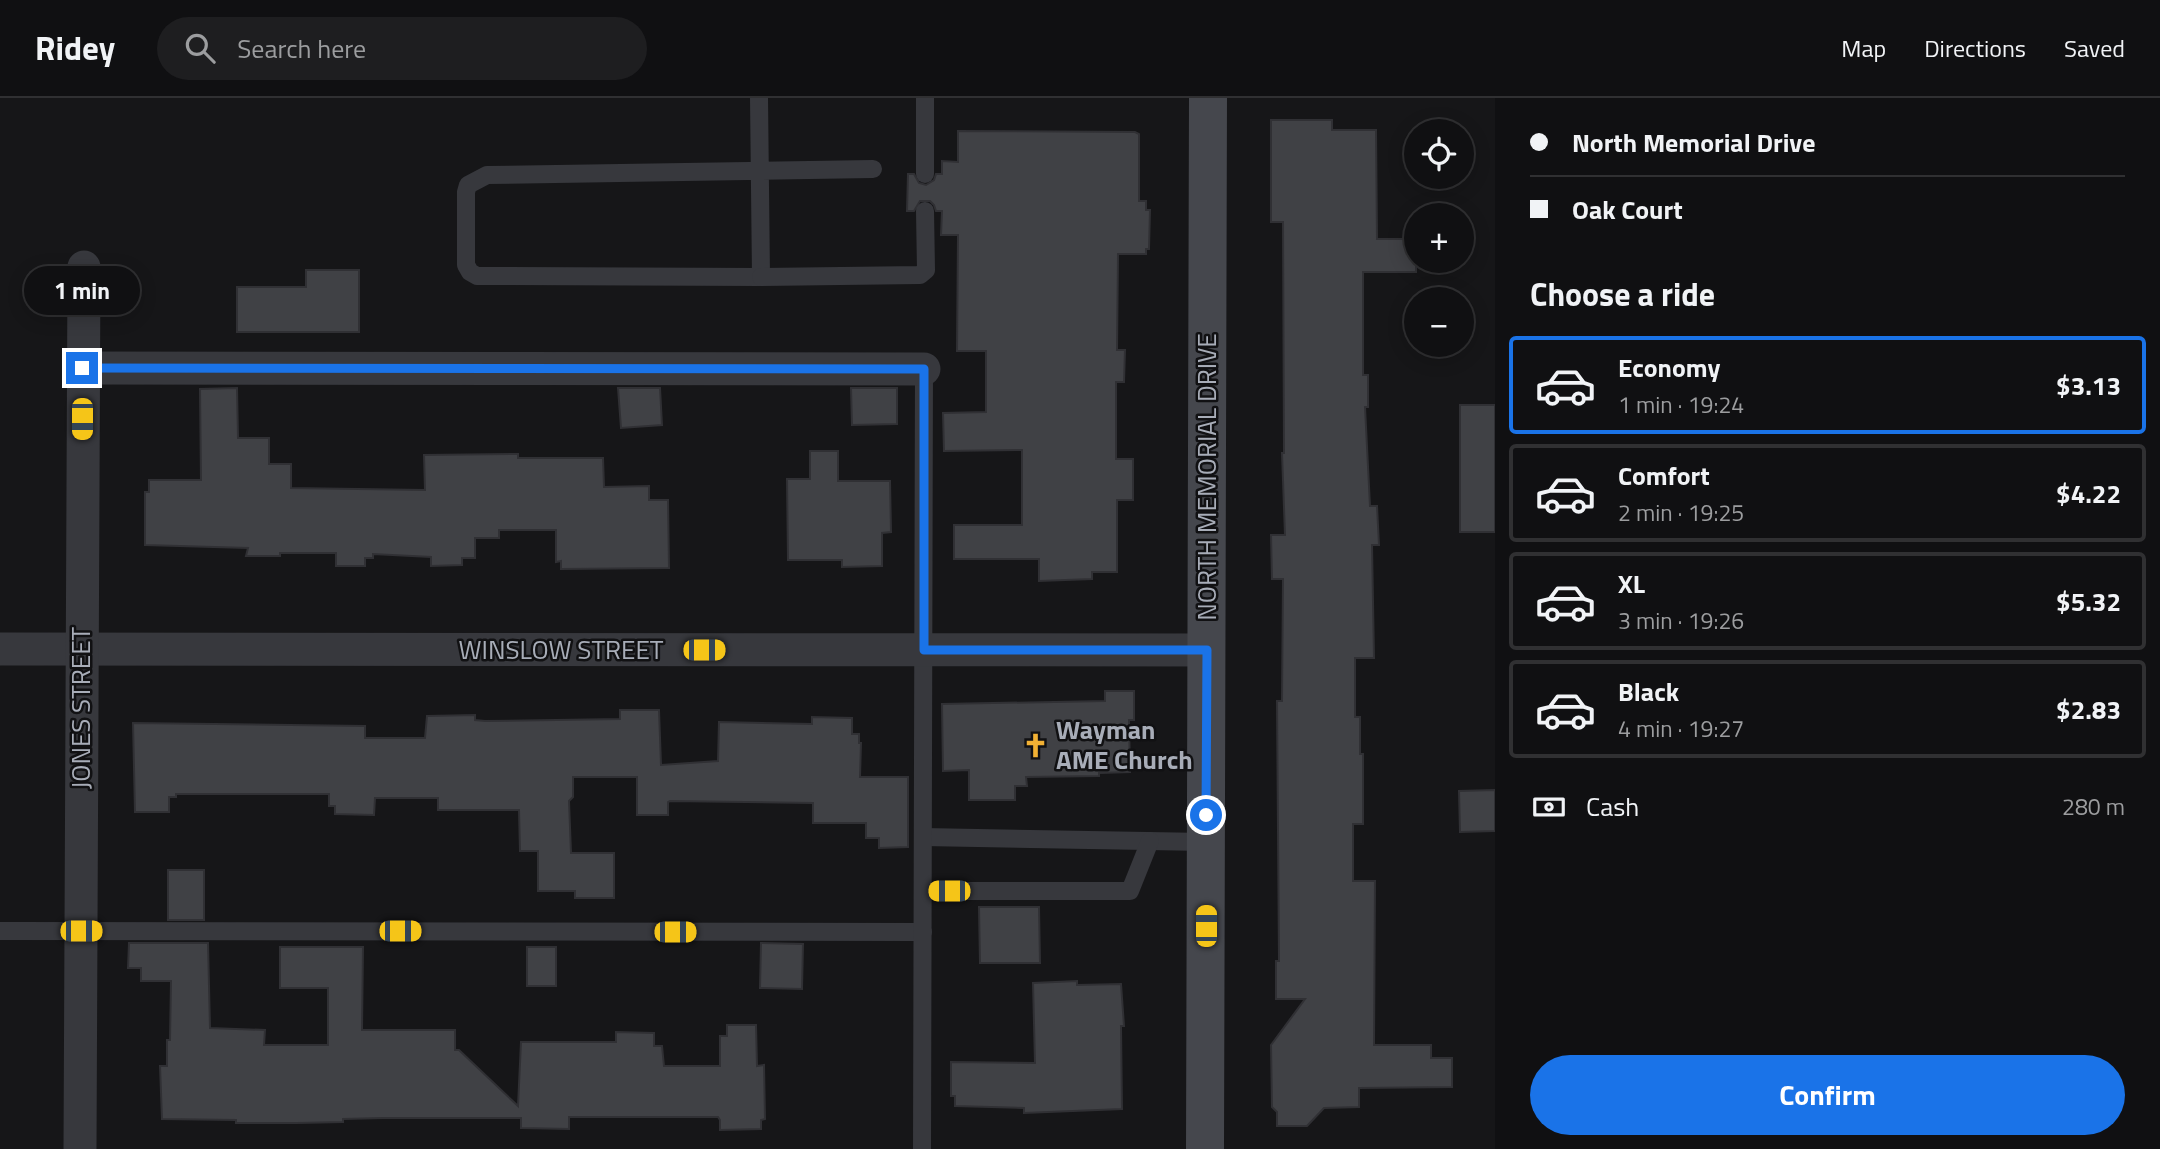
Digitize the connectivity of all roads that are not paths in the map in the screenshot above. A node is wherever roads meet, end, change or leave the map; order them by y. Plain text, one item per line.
1 (759, 98) edge
2 (925, 98) edge
3 (1208, 98) edge
4 (873, 169) dead end
5 (760, 170) junction
6 (926, 174) dead end
7 (926, 211) dead end
8 (84, 267) dead end
9 (761, 277) junction
10 (82, 368) junction
11 (924, 369) joint
12 (0, 649) edge
13 (81, 650) junction
14 (924, 650) junction
15 (1207, 650) junction
16 (923, 836) junction
17 (1150, 841) junction
18 (1206, 842) junction
19 (923, 891) junction
20 (0, 931) edge
21 (81, 931) junction
22 (923, 932) junction
23 (80, 1149) edge
24 (922, 1149) edge
25 (1205, 1149) edge

1 - 5 lane
2 - 6 lane
3 - 15 main road, NORTH MEMORIAL DRIVE
4 - 5 lane
5 - 9 lane
5 - 9 lane
7 - 9 lane
8 - 10 street, JONES STREET
10 - 11 street
10 - 13 street, JONES STREET
11 - 14 lane
12 - 13 street, WINSLOW STREET
13 - 14 street, WINSLOW STREET
13 - 21 street, JONES STREET
14 - 15 street, WINSLOW STREET
14 - 16 lane
15 - 18 main road, NORTH MEMORIAL DRIVE
16 - 17 lane
16 - 19 lane
17 - 18 lane
17 - 19 lane
18 - 25 main road, NORTH MEMORIAL DRIVE
19 - 22 lane
20 - 21 lane
21 - 22 lane
21 - 23 street, JONES STREET
22 - 24 lane

